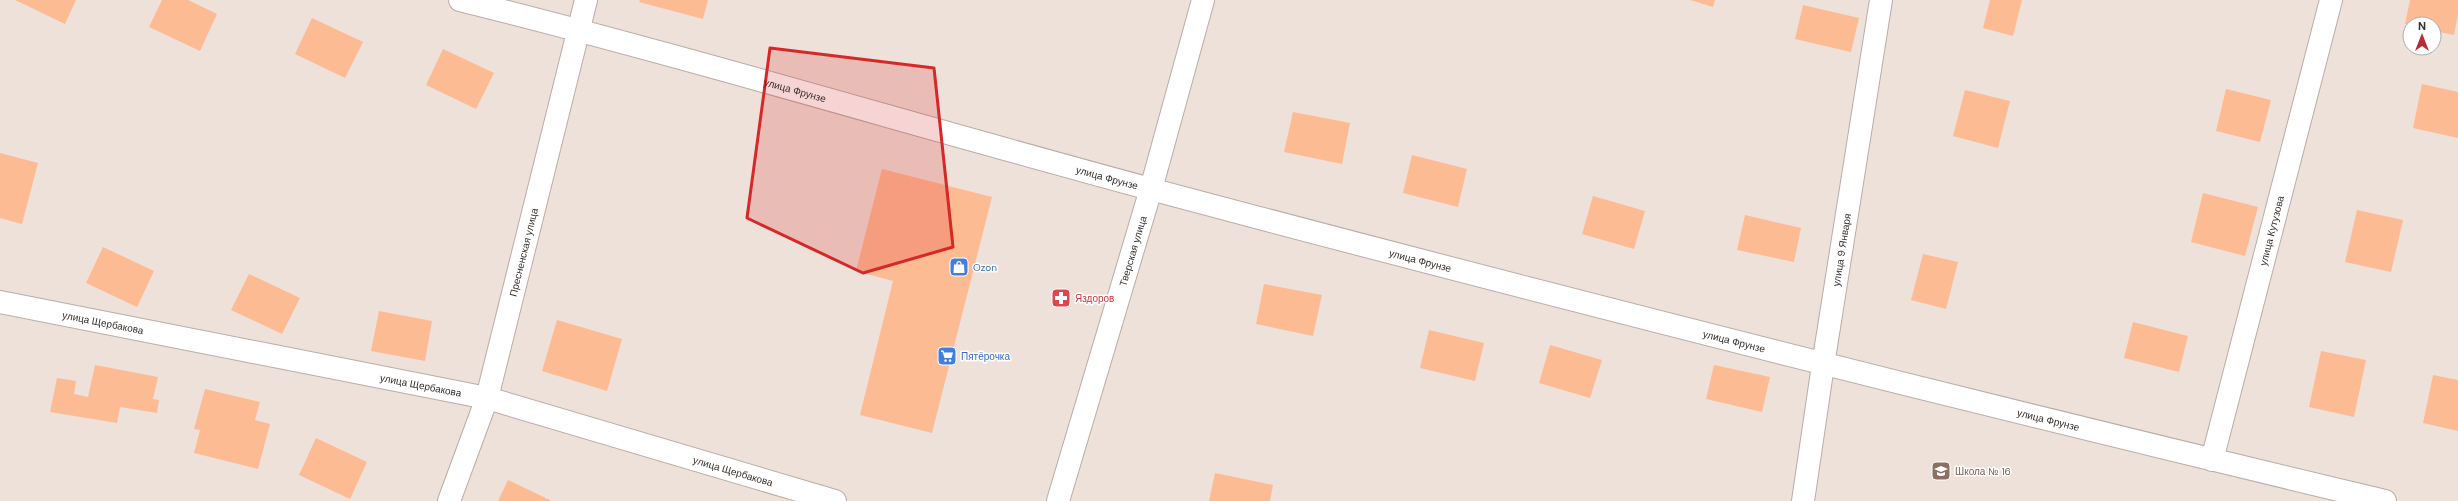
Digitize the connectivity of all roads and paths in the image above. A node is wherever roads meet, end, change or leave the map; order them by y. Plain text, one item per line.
1 (460, 0) edge
2 (586, 0) edge
3 (1203, 0) edge
4 (1881, 0) edge
5 (2331, 0) edge
6 (579, 30) junction
7 (1151, 189) junction
8 (0, 302) edge
9 (1823, 364) junction
10 (487, 398) junction
11 (2212, 460) junction
12 (449, 501) edge
13 (835, 501) edge
14 (1058, 501) edge
15 (1803, 501) edge
16 (2385, 501) edge

1 - 6 street, улица Фрунзе
2 - 6 street, Пресненская улица
3 - 7 street, Тверская улица
4 - 9 street, улица 9 Января
5 - 11 street, улица Кутузова
6 - 7 street, улица Фрунзе
6 - 10 street, Пресненская улица
7 - 9 street, улица Фрунзе
7 - 14 street, Тверская улица
8 - 10 street, улица Щербакова
9 - 11 street, улица Фрунзе
9 - 15 street, улица 9 Января
10 - 12 street, Пресненская улица
10 - 13 street, улица Щербакова
11 - 16 street, улица Фрунзе

